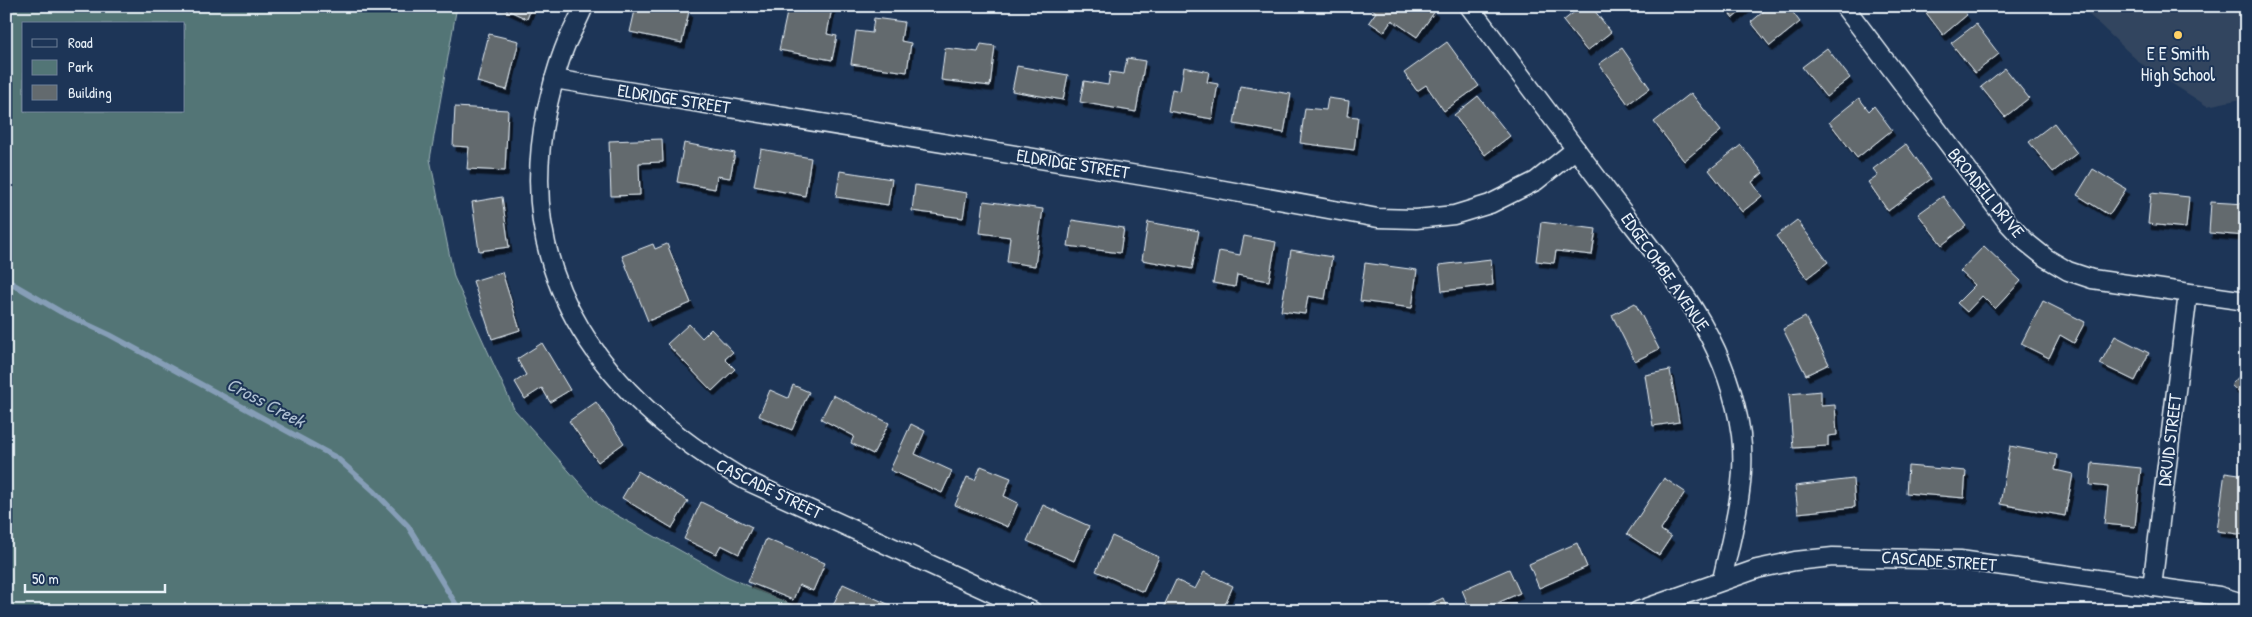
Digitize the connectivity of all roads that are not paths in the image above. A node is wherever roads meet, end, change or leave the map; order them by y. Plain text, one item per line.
1 (584, 6) edge
2 (1469, 6) edge
3 (1844, 6) edge
4 (554, 79) junction
5 (1576, 149) junction
6 (2188, 293) junction
7 (2246, 301) edge
8 (1722, 580) junction
9 (2152, 587) junction
10 (2246, 604) edge
11 (1032, 611) edge
12 (1638, 611) edge

1 - 4 street, CASCADE STREET
2 - 5 street, EDGECOMBE AVENUE
3 - 6 street, BROADELL DRIVE
4 - 5 street, ELDRIDGE STREET
4 - 11 street, CASCADE STREET
5 - 8 street, EDGECOMBE AVENUE
6 - 7 street, BROADELL DRIVE
6 - 9 street, DRUID STREET
8 - 9 street, CASCADE STREET
8 - 12 street, CASCADE STREET
9 - 10 street, CASCADE STREET

